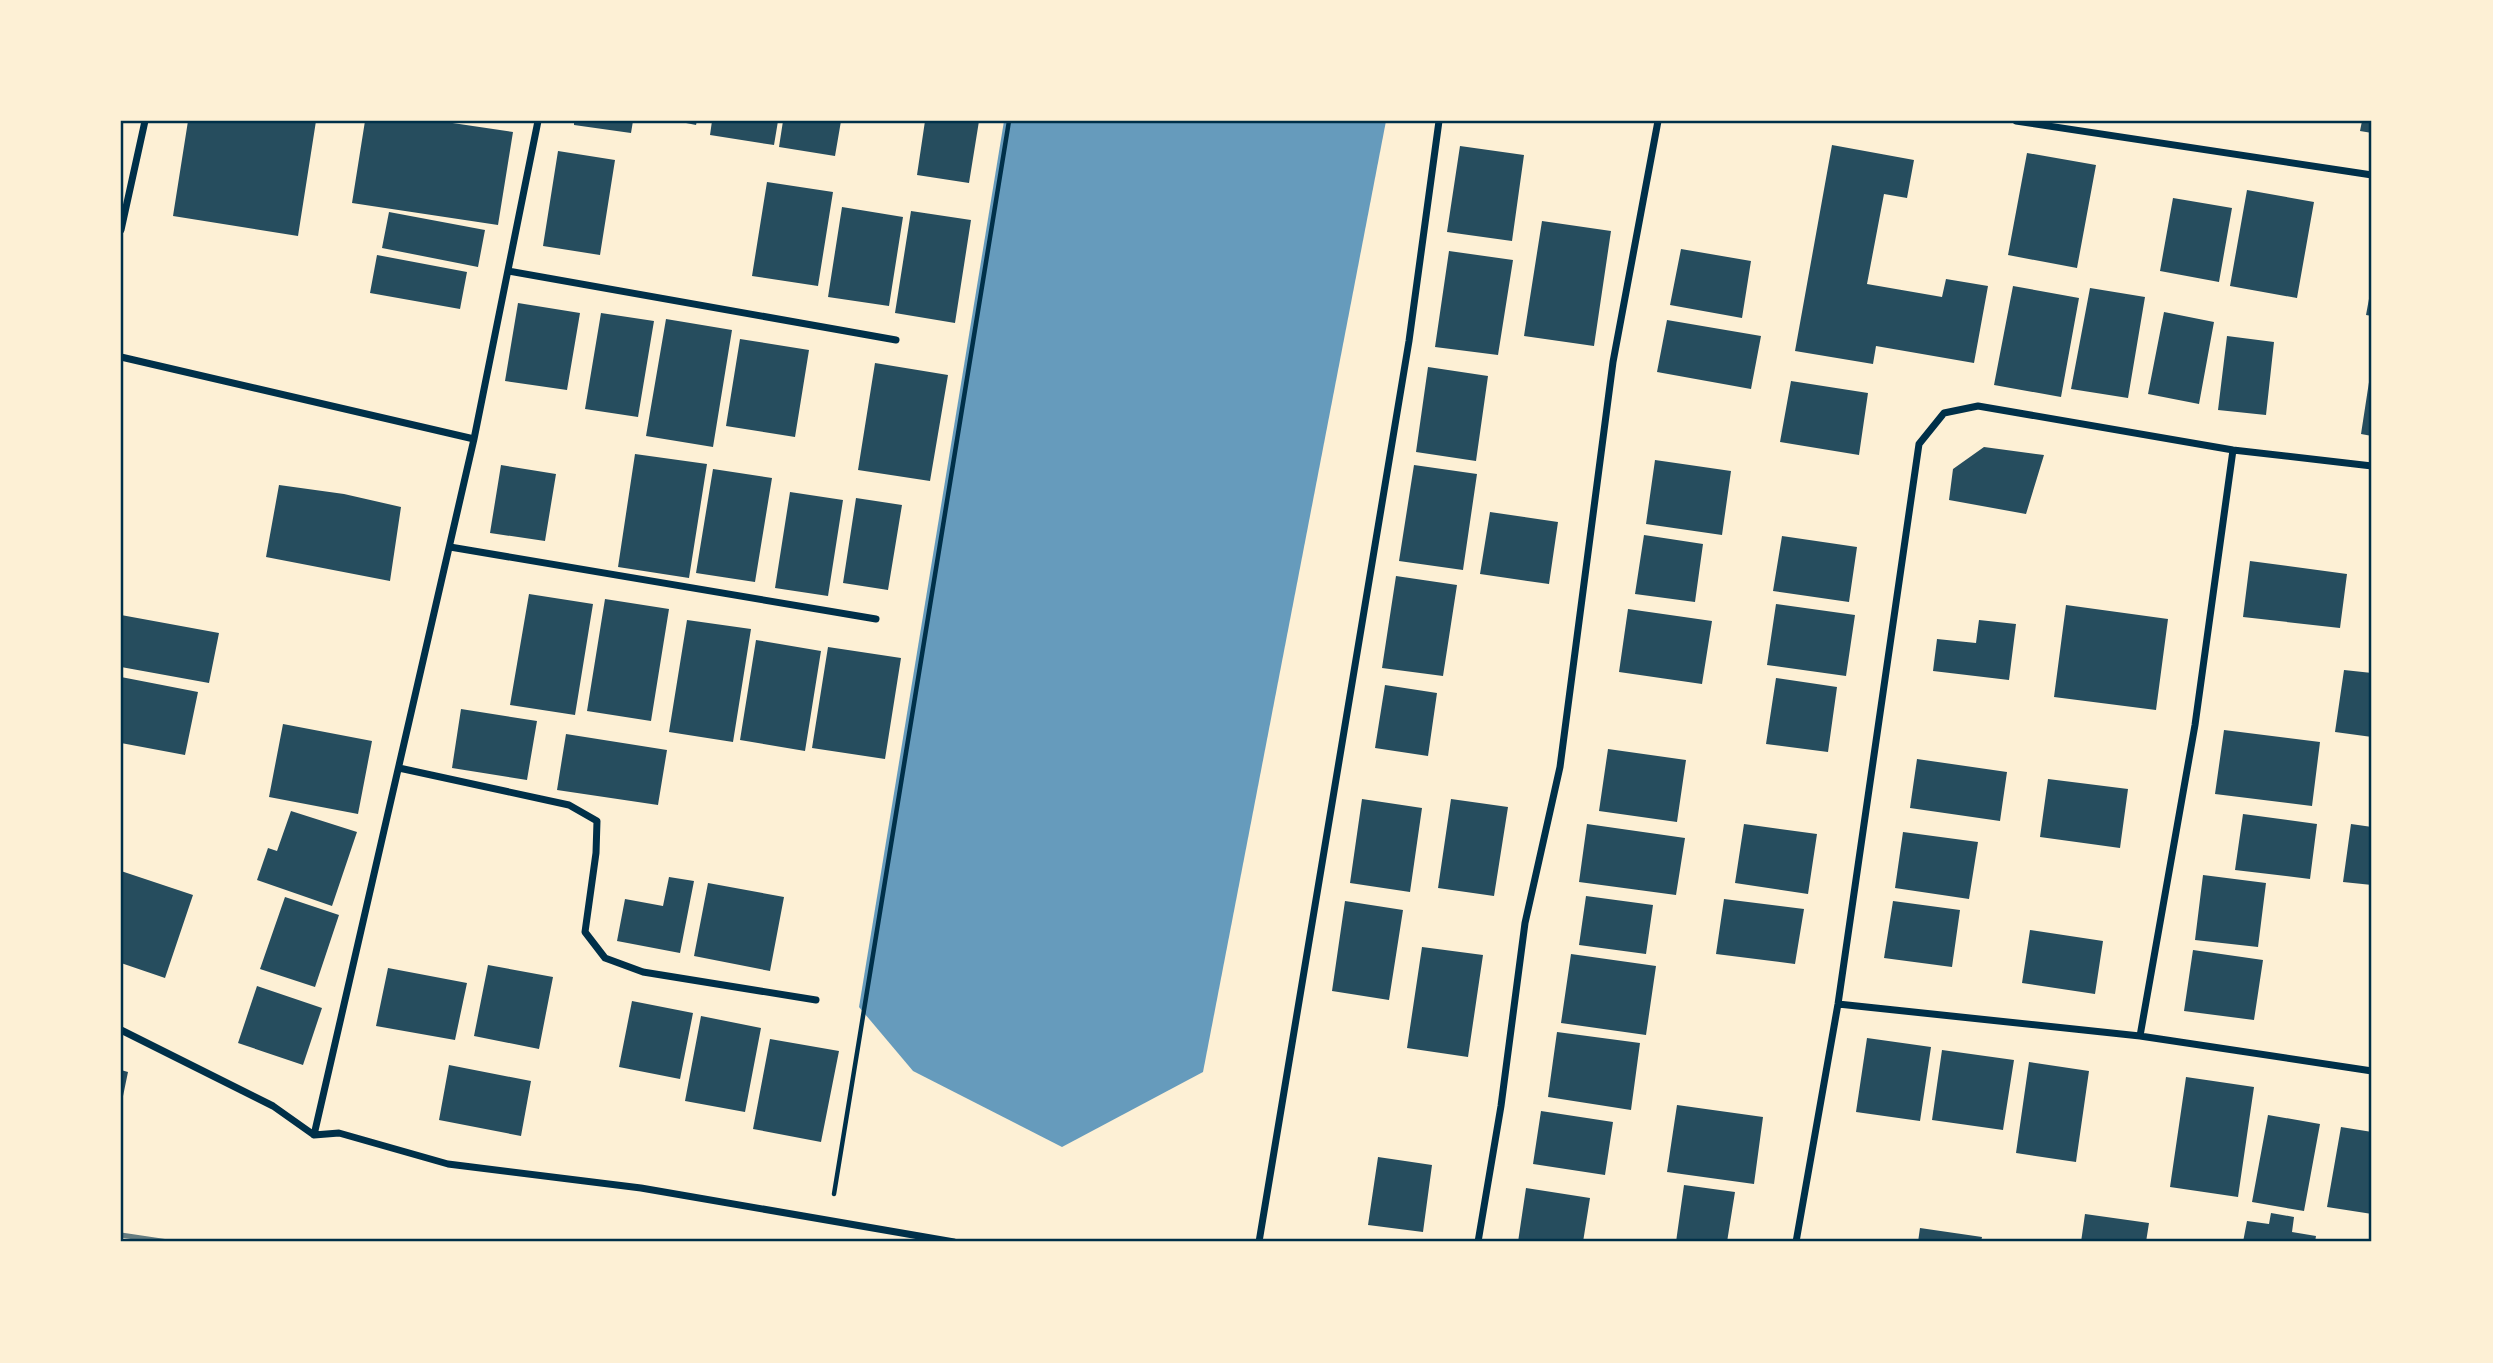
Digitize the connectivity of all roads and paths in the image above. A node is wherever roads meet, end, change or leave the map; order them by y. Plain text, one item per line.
1 (145, 121) edge
2 (538, 121) edge
3 (1009, 121) edge
4 (1438, 121) edge
5 (1658, 121) edge
6 (2016, 121) edge
7 (2372, 175) edge
8 (121, 184) edge
9 (131, 186) junction
10 (121, 230) edge
11 (508, 271) junction
12 (896, 340) dead end
13 (121, 357) edge
14 (474, 439) junction
15 (2234, 450) junction
16 (2372, 466) edge
17 (450, 547) junction
18 (876, 619) dead end
19 (399, 768) junction
20 (816, 1000) dead end
21 (1838, 1004) junction
22 (121, 1030) edge
23 (2140, 1036) junction
24 (2372, 1071) edge
25 (314, 1135) junction
26 (829, 1221) junction
27 (954, 1242) edge
28 (1259, 1242) edge
29 (1478, 1242) edge
30 (1796, 1242) edge

1 - 9 street
2 - 11 street
3 - 26 path
4 - 28 street
5 - 29 street
6 - 7 street
8 - 9 street
9 - 10 street
11 - 12 street
11 - 14 street
13 - 14 street
14 - 17 street
15 - 16 street
15 - 21 street
15 - 23 street
17 - 18 street
17 - 19 street
19 - 20 street
19 - 25 street
21 - 23 street
21 - 30 street
22 - 25 street
23 - 24 street
25 - 26 street
26 - 27 street

